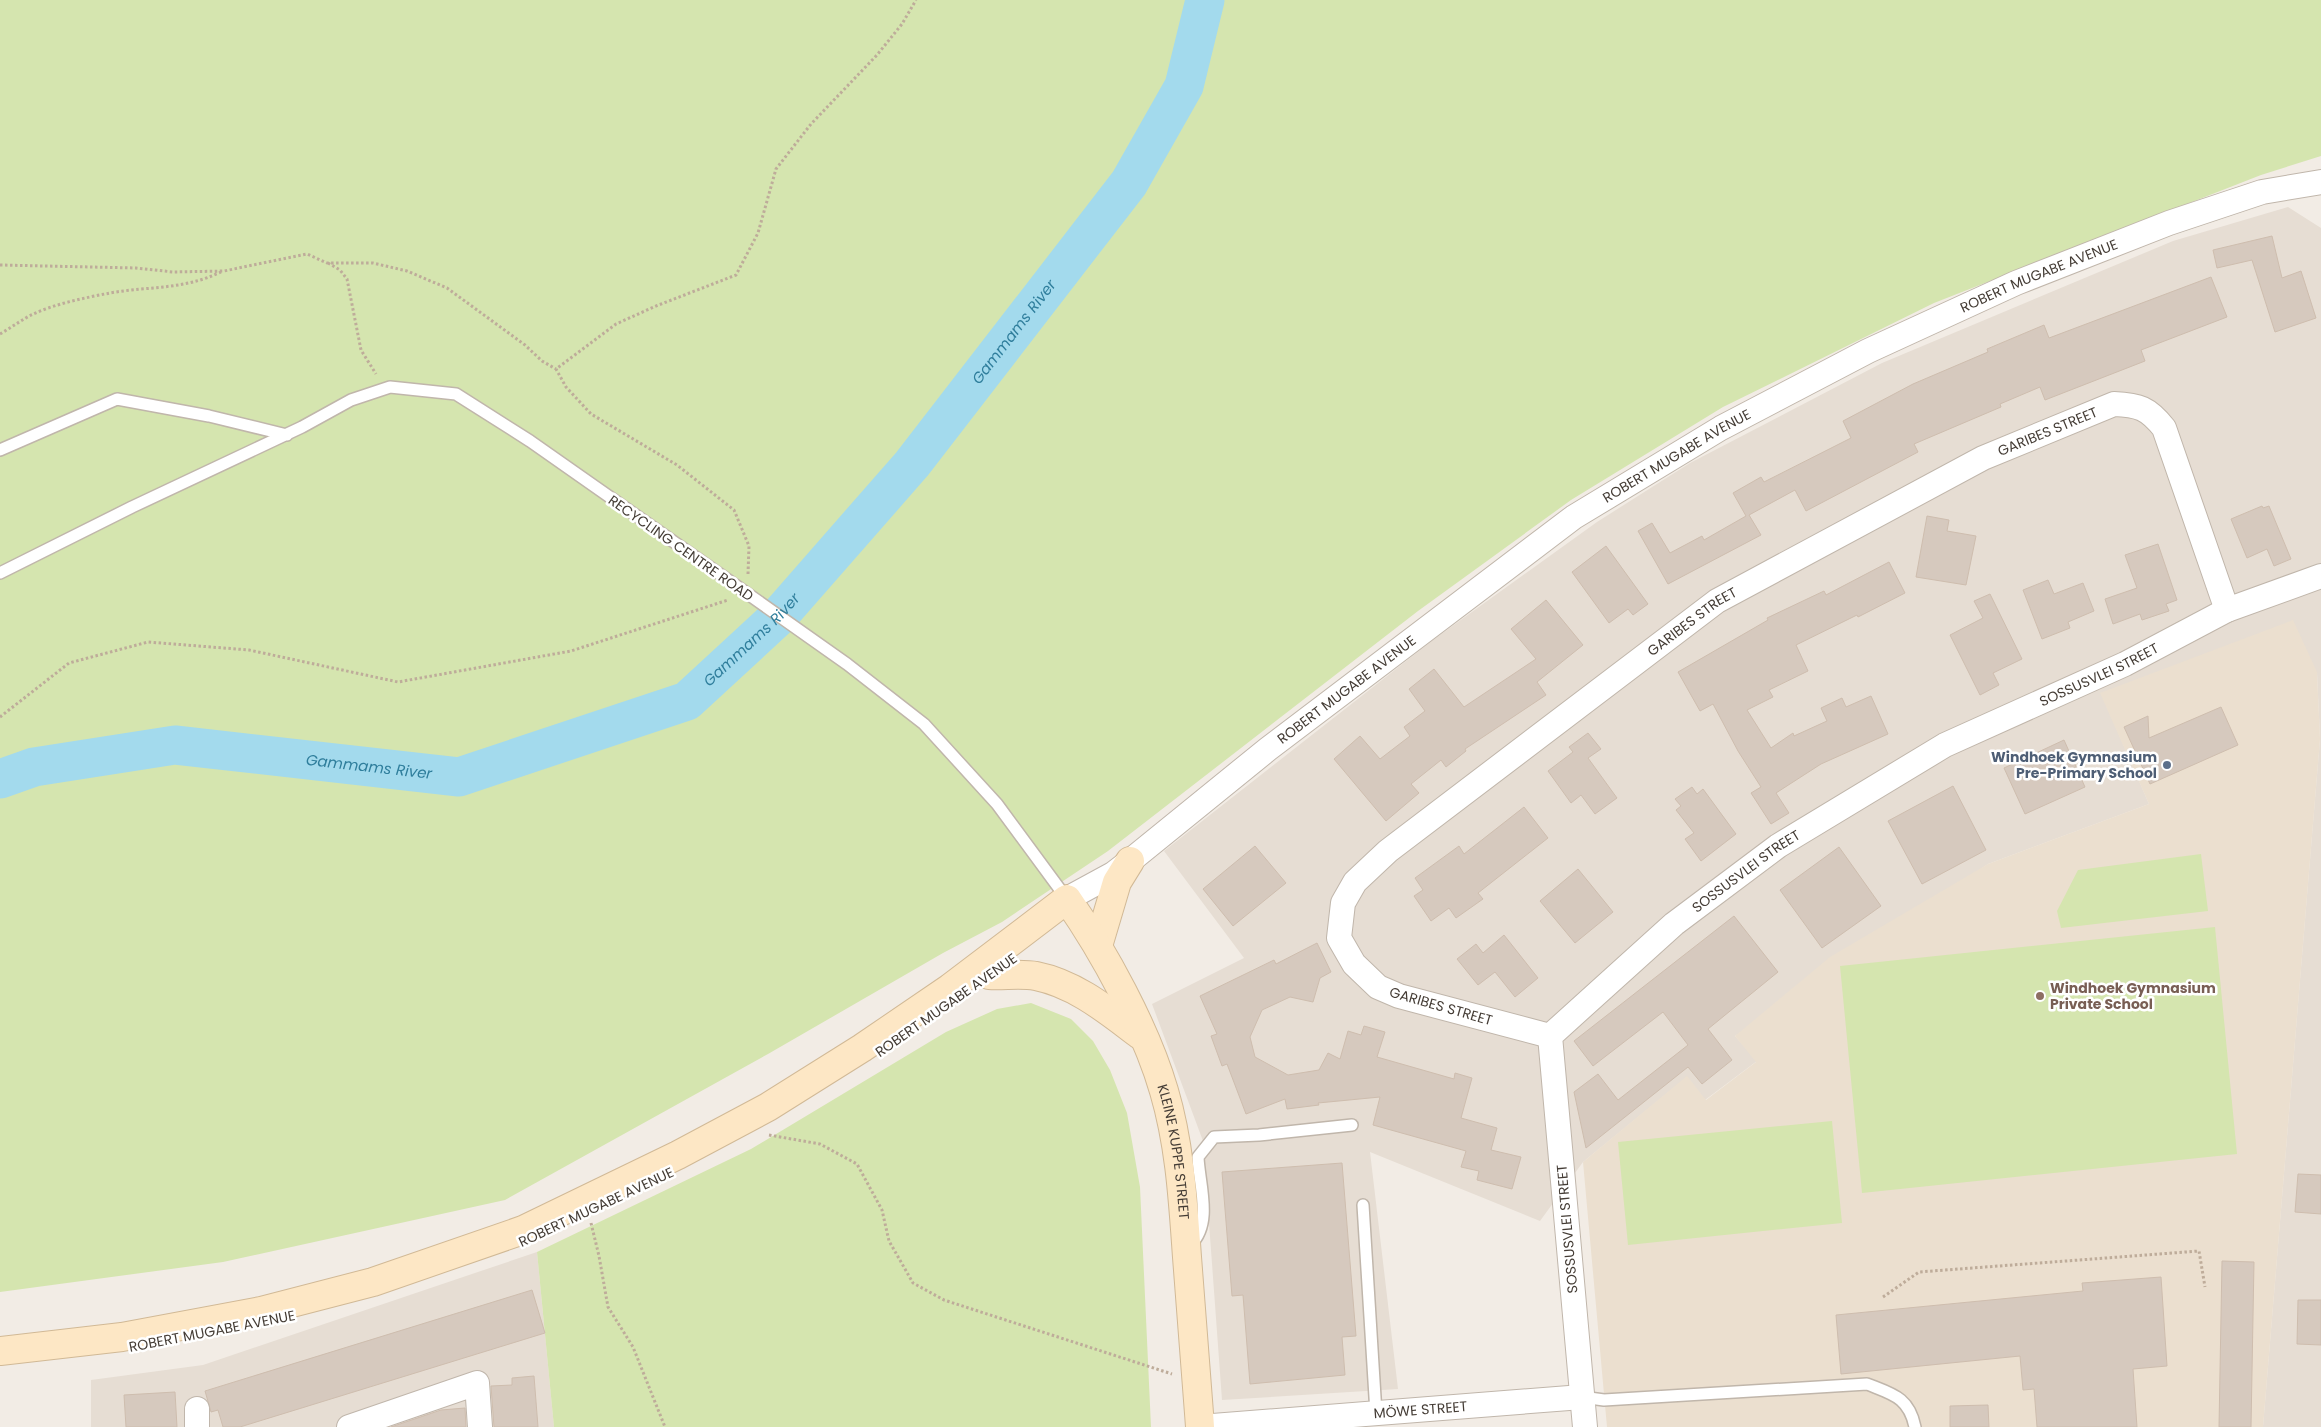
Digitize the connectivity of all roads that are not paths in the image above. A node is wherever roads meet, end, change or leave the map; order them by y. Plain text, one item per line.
1 (2317, 187) edge
2 (287, 435) junction
3 (0, 450) edge
4 (0, 573) edge
5 (2321, 576) edge
6 (2227, 610) junction
7 (1122, 867) junction
8 (1073, 907) junction
9 (1098, 946) junction
10 (989, 975) junction
11 (1550, 1036) junction
12 (1143, 1037) junction
13 (1352, 1125) dead end
14 (1363, 1205) dead end
15 (1187, 1249) junction
16 (0, 1351) edge
17 (0, 1364) edge
18 (1582, 1397) junction
19 (1376, 1413) junction
20 (1318, 1422) edge
21 (349, 1427) edge
22 (480, 1427) edge
23 (1200, 1427) edge
24 (1585, 1427) edge
25 (1915, 1427) edge

1 - 7 street, ROBERT MUGABE AVENUE
2 - 3 lane
2 - 4 lane, RECYCLING CENTRE ROAD
2 - 8 lane, RECYCLING CENTRE ROAD
5 - 6 street, SOSSUSVLEI STREET
6 - 11 street, SOSSUSVLEI STREET
6 - 11 street, GARIBES STREET
7 - 8 street, ROBERT MUGABE AVENUE
7 - 9 street
8 - 9 street, KLEINE KUPPE STREET
8 - 10 street, ROBERT MUGABE AVENUE
8 - 16 street, ROBERT MUGABE AVENUE
9 - 12 street, KLEINE KUPPE STREET
10 - 12 street
10 - 17 street, ROBERT MUGABE AVENUE
11 - 18 street, SOSSUSVLEI STREET
12 - 15 street, KLEINE KUPPE STREET
13 - 15 lane
14 - 19 lane
15 - 23 street, KLEINE KUPPE STREET
18 - 19 street, MÖWE STREET
18 - 24 street, SOSSUSVLEI STREET
18 - 25 lane
19 - 20 street, MÖWE STREET
20 - 23 street, MÖWE STREET
21 - 22 street

